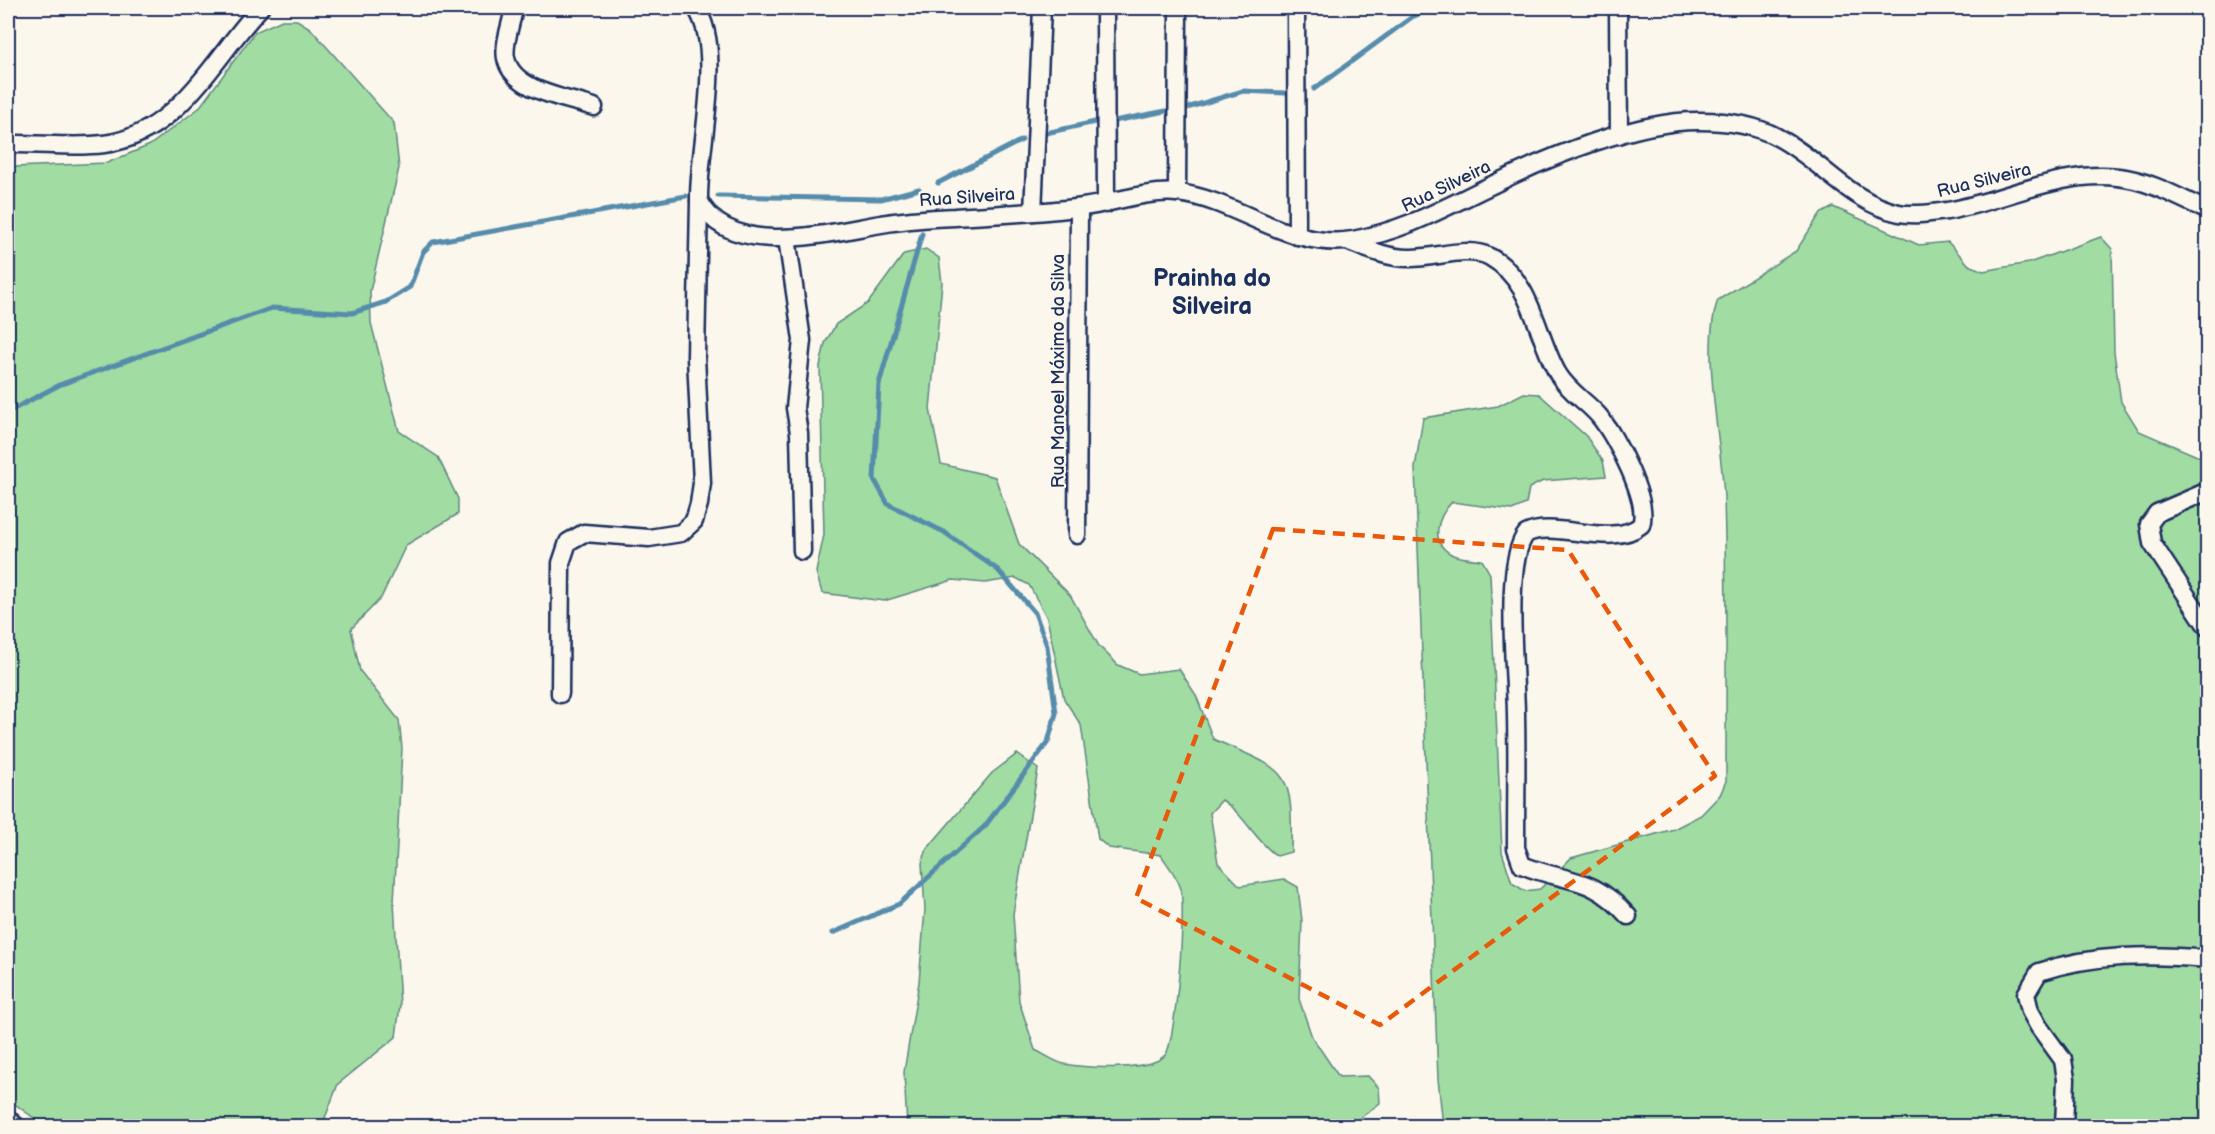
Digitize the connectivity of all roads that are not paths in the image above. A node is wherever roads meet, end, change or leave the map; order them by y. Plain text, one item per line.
1 (260, 8) edge
2 (514, 8) edge
3 (696, 8) edge
4 (1042, 8) edge
5 (1105, 8) edge
6 (1178, 8) edge
7 (1296, 8) edge
8 (1618, 8) edge
9 (594, 107) dead end
10 (1619, 135) junction
11 (8, 144) edge
12 (1177, 193) junction
13 (699, 200) junction
14 (1106, 204) junction
15 (1079, 208) junction
16 (2208, 211) edge
17 (1033, 212) junction
18 (1297, 236) junction
19 (787, 238) junction
20 (1347, 241) junction
21 (2208, 491) edge
22 (1077, 535) dead end
23 (802, 551) dead end
24 (2208, 628) edge
25 (560, 694) dead end
26 (1628, 916) dead end
27 (2208, 959) edge
28 (8, 1119) edge
29 (16, 1126) edge
30 (2064, 1126) edge

1 - 11 street
2 - 9 street
3 - 13 street
4 - 17 street
5 - 14 street
6 - 12 street
7 - 18 street
8 - 10 street
10 - 16 street, Rua Silveira
10 - 20 street, Rua Silveira
12 - 14 street, Rua Silveira
12 - 18 street, Rua Silveira
13 - 19 street, Rua Silveira
13 - 25 street
14 - 15 street, Rua Silveira
15 - 17 street, Rua Silveira
15 - 22 street, Rua Manoel Máximo da Silva
17 - 19 street, Rua Silveira
18 - 20 street, Rua Silveira
19 - 23 street
20 - 26 street
21 - 24 street
27 - 30 street
28 - 29 street

